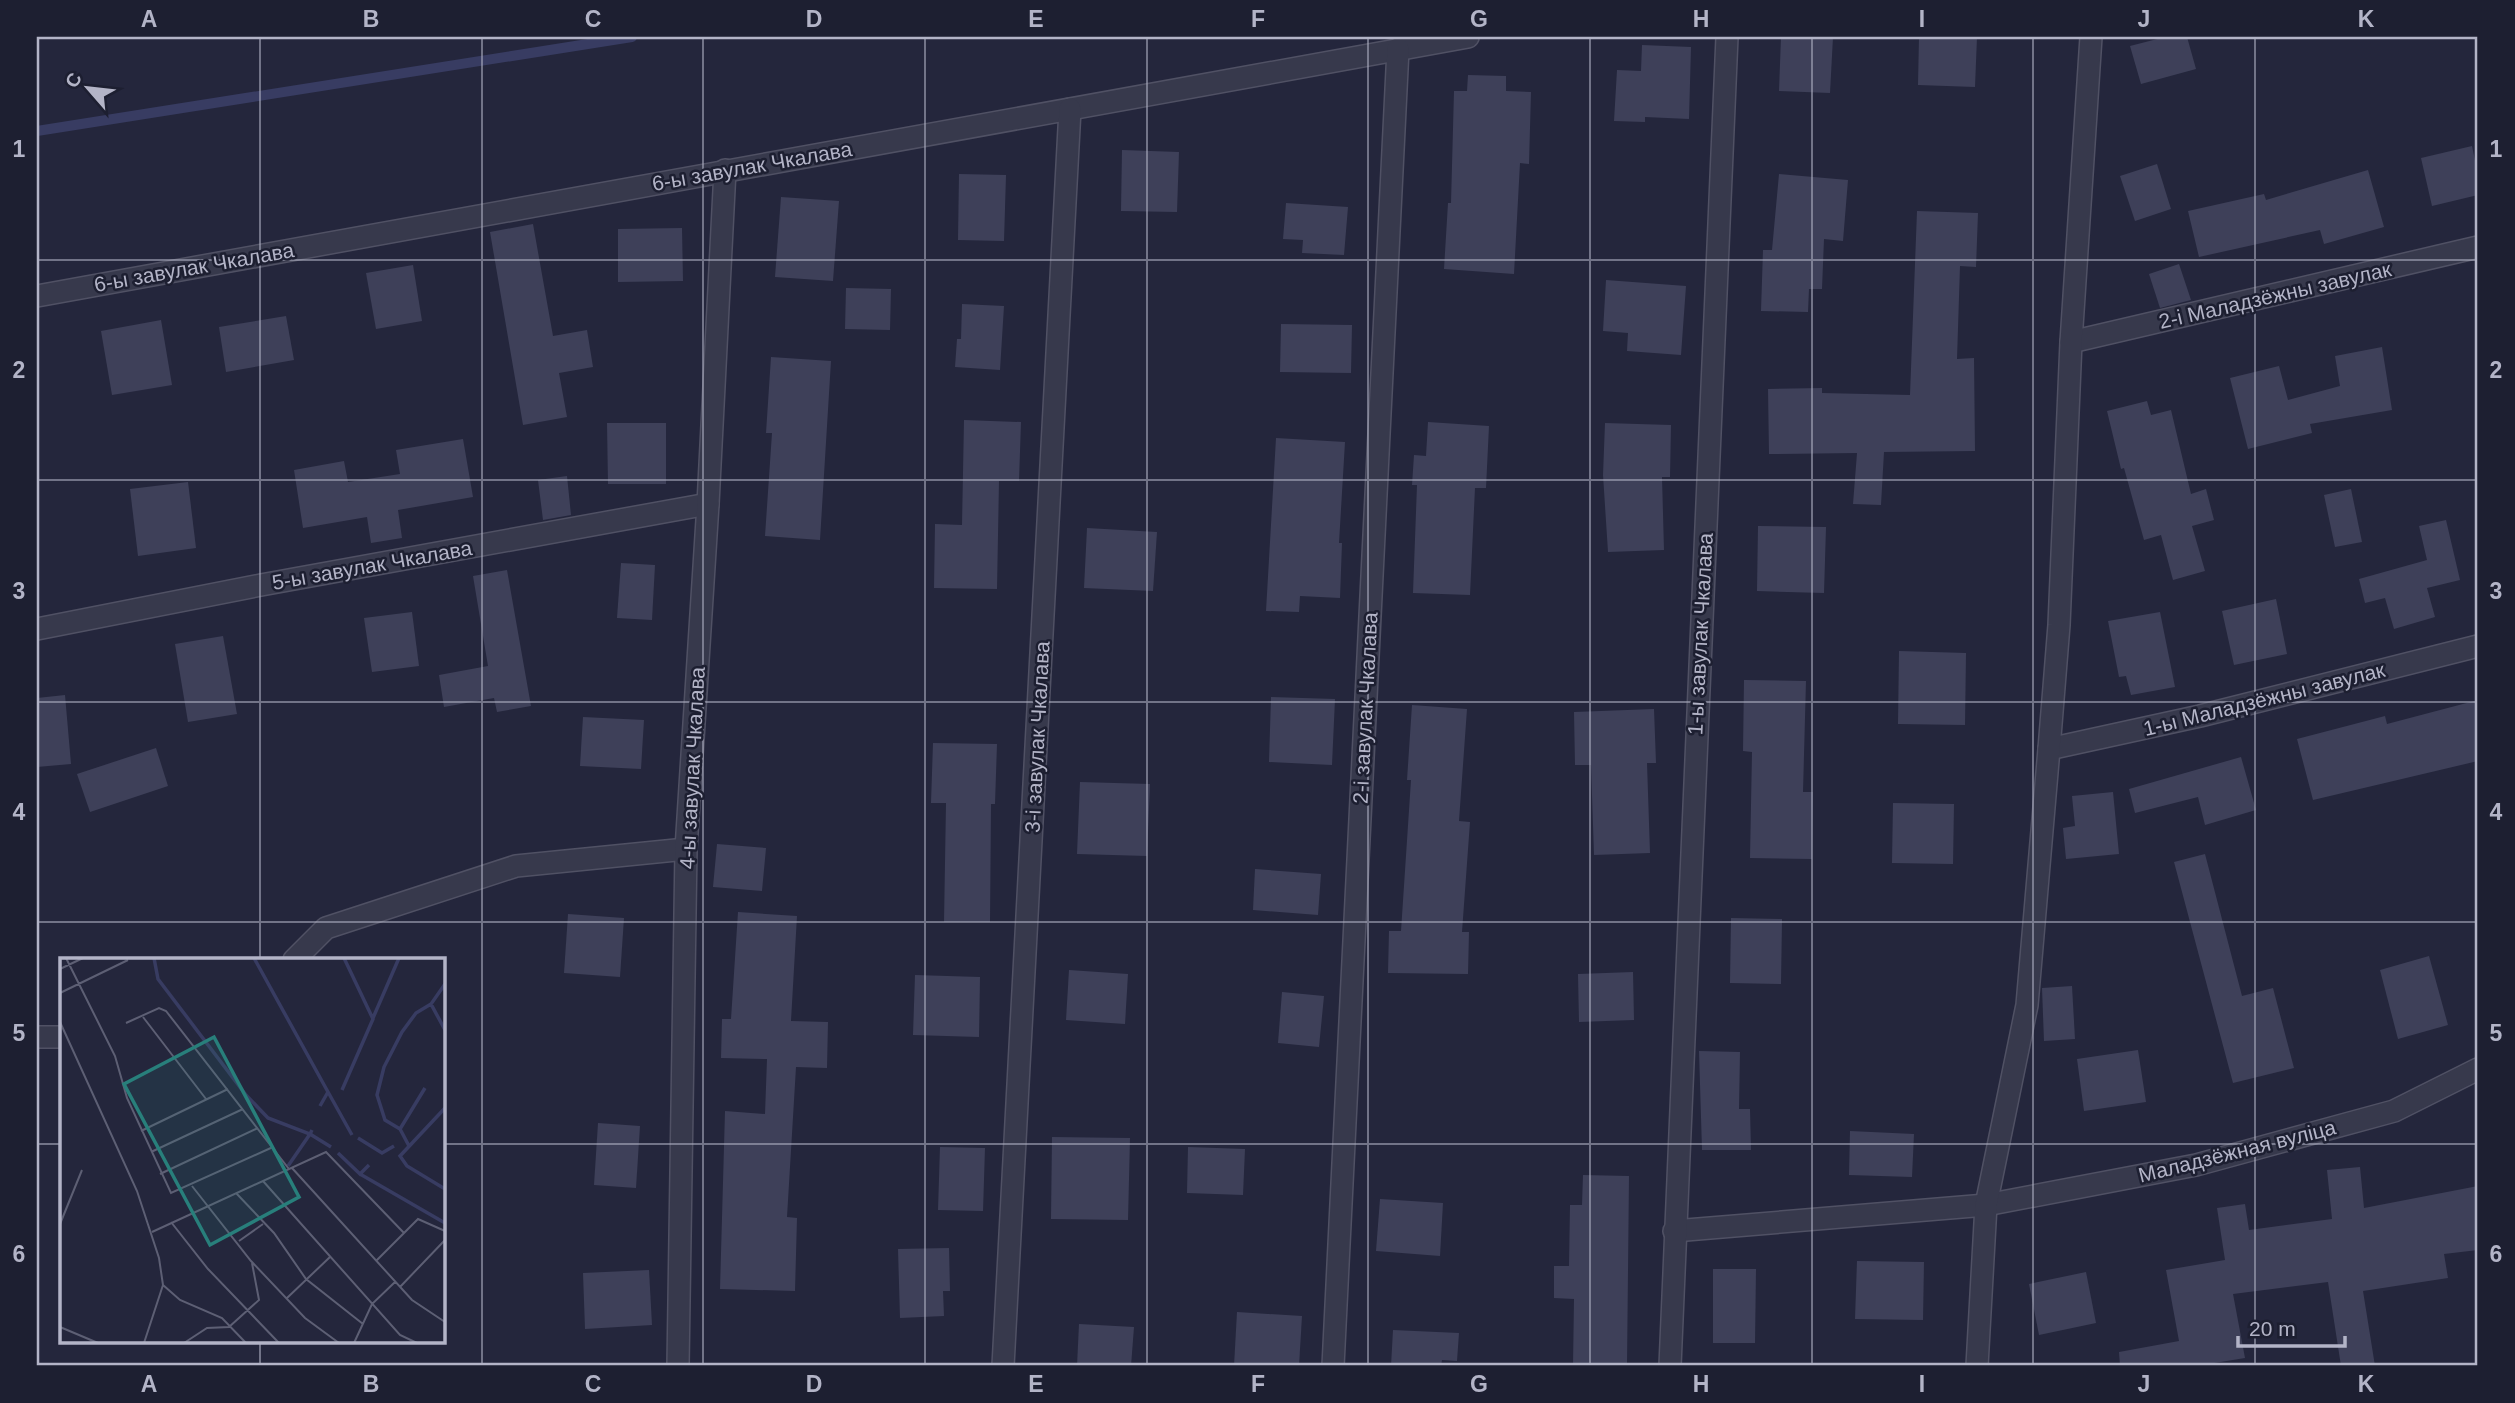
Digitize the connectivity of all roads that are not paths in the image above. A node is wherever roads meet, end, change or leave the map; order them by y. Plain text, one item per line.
1 (1468, 37) edge
2 (1727, 37) edge
3 (2091, 37) edge
4 (1398, 49) junction
5 (1070, 109) junction
6 (725, 170) junction
7 (2478, 247) edge
8 (37, 296) edge
9 (2071, 342) junction
10 (708, 504) junction
11 (37, 629) edge
12 (2478, 646) edge
13 (2049, 749) junction
14 (686, 849) junction
15 (296, 958) edge
16 (37, 1037) edge
17 (60, 1037) edge
18 (2478, 1069) edge
19 (1986, 1205) junction
20 (1674, 1231) junction
21 (678, 1366) edge
22 (1003, 1366) edge
23 (1333, 1366) edge
24 (1670, 1366) edge
25 (1977, 1366) edge

1 - 4 street, 6-ы завулак Чкалава
2 - 20 street, 1-ы завулак Чкалава
3 - 9 street
4 - 5 street, 6-ы завулак Чкалава
4 - 23 street, 2-і завулак Чкалава
5 - 6 street, 6-ы завулак Чкалава
5 - 22 street, 3-і завулак Чкалава
6 - 8 street, 6-ы завулак Чкалава
6 - 10 street, 4-ы завулак Чкалава
7 - 9 street, 2-і Маладзёжны завулак
9 - 13 street
10 - 11 street, 5-ы завулак Чкалава
10 - 14 street, 4-ы завулак Чкалава
12 - 13 street, 1-ы Маладзёжны завулак
13 - 19 street
14 - 15 street
14 - 21 street, 4-ы завулак Чкалава
16 - 17 street
18 - 19 street, Маладзёжная вуліца
19 - 20 street, Маладзёжная вуліца
19 - 25 street
20 - 24 street, 1-ы завулак Чкалава

